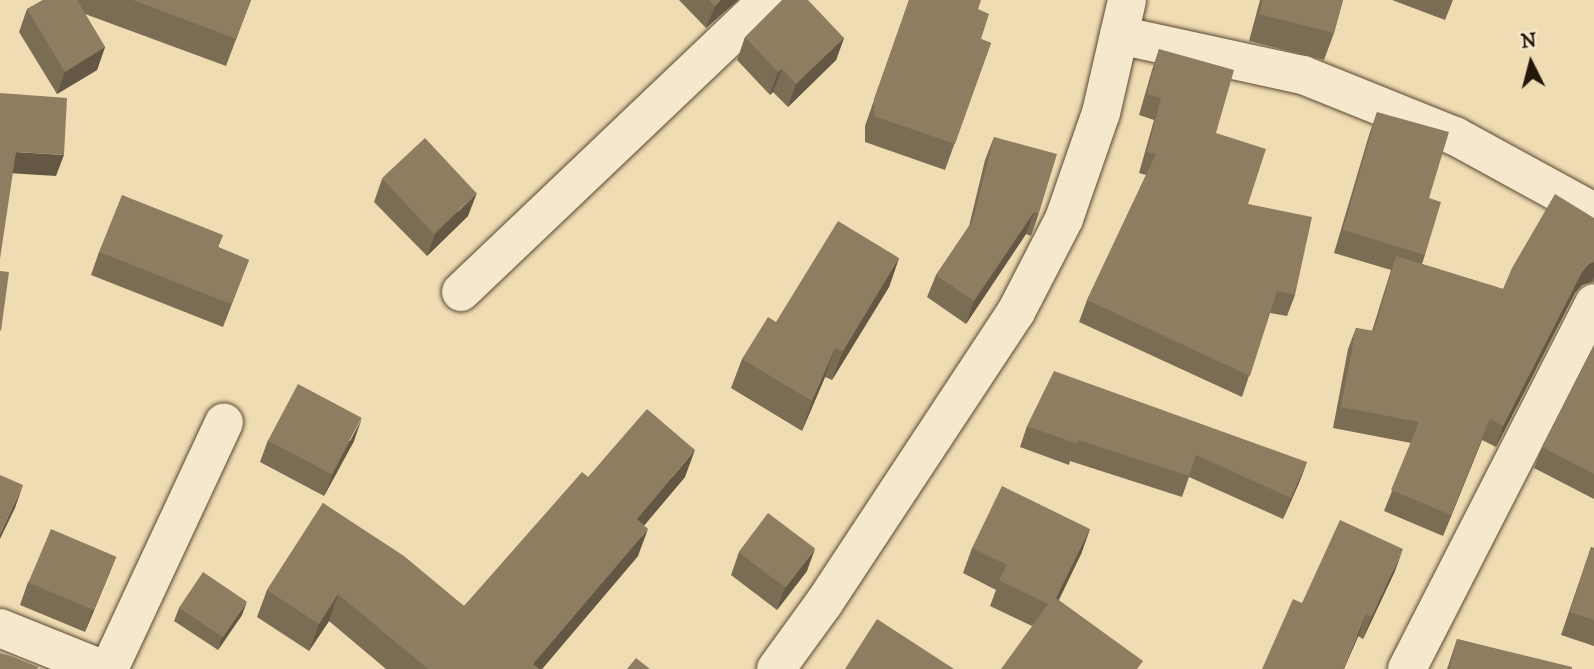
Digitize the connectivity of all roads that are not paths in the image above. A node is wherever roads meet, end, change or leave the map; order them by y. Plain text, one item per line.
1 (768, 0) edge
2 (1123, 17) edge
3 (1594, 212) edge
4 (461, 292) dead end
5 (1594, 303) edge
6 (224, 422) dead end
7 (0, 628) edge
8 (102, 669) edge
9 (109, 669) edge
10 (776, 669) edge
11 (1407, 669) edge

1 - 4 street
2 - 3 street
2 - 10 street
5 - 11 street
6 - 9 street
7 - 8 street

